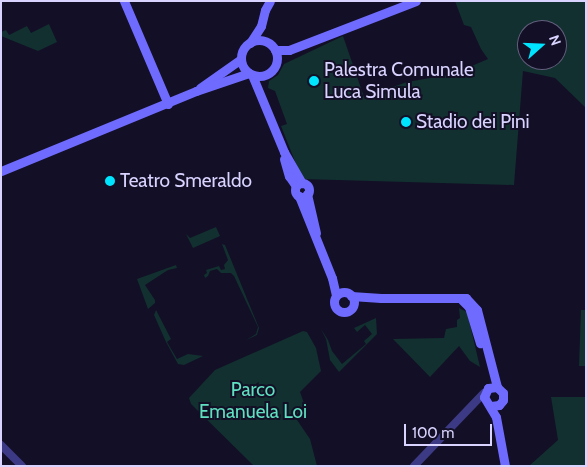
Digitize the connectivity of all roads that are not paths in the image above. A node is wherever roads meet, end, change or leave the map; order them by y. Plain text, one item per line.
1 (124, 1) edge
2 (270, 1) edge
3 (416, 1) edge
4 (261, 26) junction
5 (268, 42) junction
6 (250, 43) junction
7 (275, 50) junction
8 (289, 50) junction
9 (241, 59) junction
10 (276, 64) junction
11 (250, 74) junction
12 (267, 74) junction
13 (196, 91) junction
14 (168, 104) junction
15 (267, 108) junction
16 (1, 171) edge
17 (332, 278) junction
18 (348, 294) junction
19 (336, 296) junction
20 (381, 298) junction
21 (352, 306) junction
22 (490, 389) junction
23 (474, 405) junction
24 (493, 406) junction
25 (1, 445) edge
26 (22, 466) edge
27 (414, 466) edge
28 (505, 466) edge
29 (510, 466) edge

1 - 14 main road
2 - 4 main road
3 - 8 main road
4 - 5 main road
4 - 6 main road
5 - 6 main road
5 - 7 main road
6 - 9 main road
7 - 8 main road
7 - 10 main road
8 - 10 main road
9 - 11 main road
9 - 13 main road
10 - 12 main road
11 - 12 main road
11 - 13 main road
11 - 15 main road
12 - 15 main road
13 - 14 main road
14 - 16 main road
15 - 17 main road
17 - 18 main road
17 - 19 main road
18 - 19 main road
18 - 20 main road
18 - 21 main road
19 - 21 main road
20 - 21 main road
20 - 22 main road
22 - 23 street
22 - 24 main road
22 - 24 main road
23 - 24 street
23 - 27 street
24 - 28 main road
24 - 29 main road
25 - 26 street

